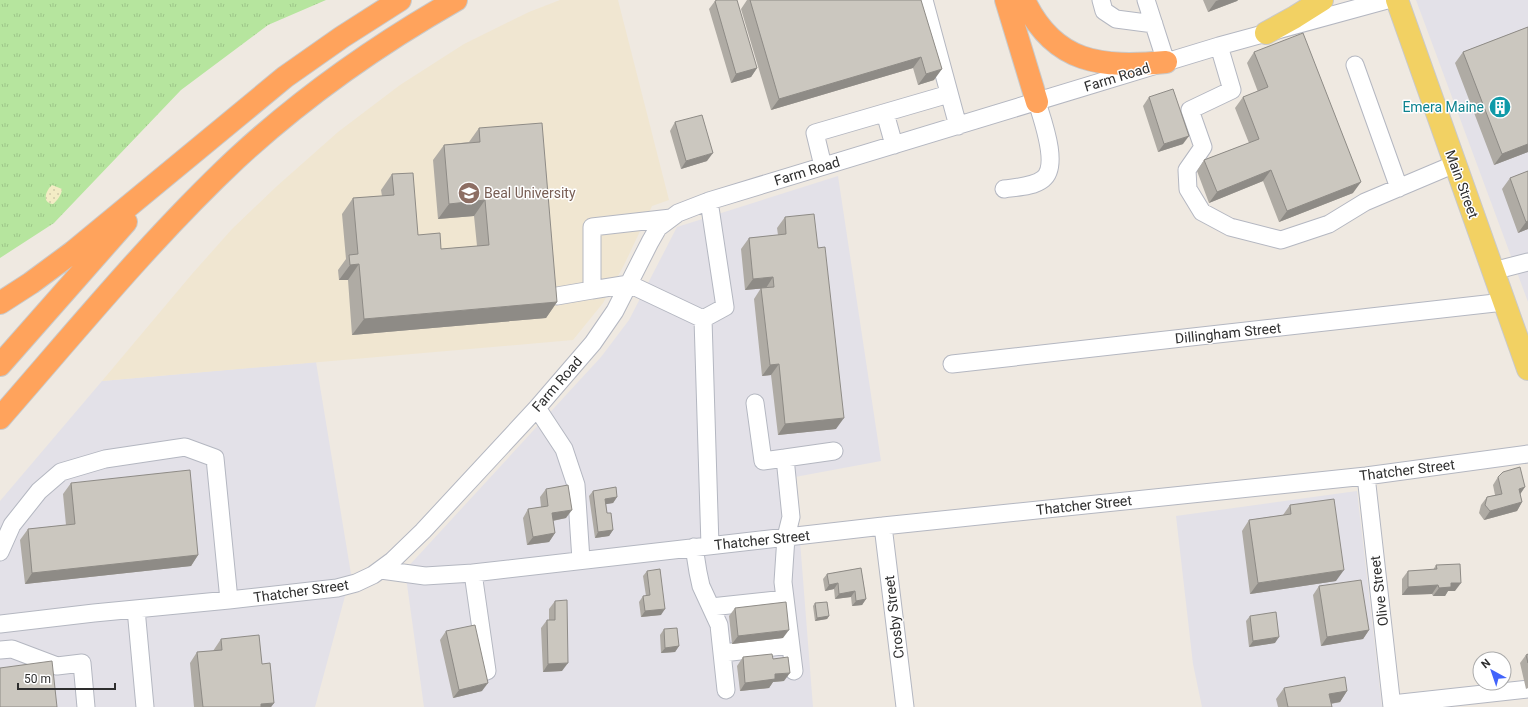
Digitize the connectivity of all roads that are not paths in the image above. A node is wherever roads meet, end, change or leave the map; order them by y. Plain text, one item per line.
1 (400, 0) edge
2 (456, 0) edge
3 (472, 0) edge
4 (924, 0) edge
5 (1006, 0) edge
6 (1023, 0) edge
7 (1101, 0) edge
8 (1146, 0) edge
9 (1322, 0) edge
10 (1386, 0) edge
11 (1397, 0) edge
12 (1154, 24) junction
13 (1266, 33) junction
14 (395, 36) junction
15 (1219, 46) junction
16 (1166, 62) junction
17 (1355, 66) dead end
18 (949, 94) junction
19 (1037, 102) junction
20 (885, 112) junction
21 (958, 126) junction
22 (212, 137) junction
23 (894, 145) junction
24 (1455, 164) junction
25 (823, 166) junction
26 (1399, 188) junction
27 (1004, 189) dead end
28 (709, 200) junction
29 (671, 218) junction
30 (1528, 262) edge
31 (1494, 271) junction
32 (629, 284) junction
33 (592, 290) junction
34 (557, 296) edge
35 (1504, 302) junction
36 (0, 303) edge
37 (704, 318) junction
38 (60, 349) junction
39 (952, 364) dead end
40 (0, 365) edge
41 (1528, 368) edge
42 (755, 403) dead end
43 (536, 408) junction
44 (0, 418) edge
45 (0, 434) edge
46 (834, 451) dead end
47 (1528, 454) edge
48 (785, 458) junction
49 (1366, 476) junction
50 (883, 526) junction
51 (786, 537) junction
52 (702, 546) junction
53 (0, 552) edge
54 (581, 560) junction
55 (381, 570) junction
56 (473, 573) junction
57 (785, 599) junction
58 (229, 600) junction
59 (711, 607) junction
60 (136, 609) junction
61 (0, 624) edge
62 (790, 645) junction
63 (0, 650) edge
64 (723, 653) junction
65 (487, 671) edge
66 (794, 671) dead end
67 (1528, 689) edge
68 (726, 690) dead end
69 (1471, 701) edge
70 (1392, 706) edge
71 (86, 707) edge
72 (145, 707) edge
73 (905, 707) edge

1 - 22 highway
2 - 14 highway
3 - 14 highway
4 - 18 street
5 - 19 highway
6 - 16 highway
6 - 19 highway
7 - 12 street
8 - 12 street
9 - 13 main road
10 - 13 street, Farm Road
11 - 24 main road, Main Street
12 - 16 street
13 - 15 street, Farm Road
14 - 38 highway
15 - 16 street, Farm Road
15 - 26 street
16 - 19 street, Farm Road
17 - 26 street
18 - 20 street
18 - 21 street
19 - 21 street, Farm Road
19 - 27 street
20 - 23 street
20 - 25 street
21 - 23 street, Farm Road
22 - 36 highway
22 - 40 highway
23 - 25 street, Farm Road
24 - 26 street
24 - 31 main road, Main Street
25 - 28 street, Farm Road
28 - 29 street, Farm Road
28 - 37 street
29 - 32 street, Farm Road
29 - 33 street
30 - 31 street
31 - 35 main road, Main Street
32 - 33 street
32 - 37 street
32 - 43 street, Farm Road
33 - 34 street
35 - 39 street, Dillingham Street
35 - 41 main road, Main Street
37 - 52 street
38 - 44 highway
38 - 45 highway
42 - 48 street
43 - 54 street
43 - 55 street, Farm Road
46 - 48 street
47 - 49 street, Thatcher Street
48 - 51 street
49 - 50 street, Thatcher Street
49 - 70 street, Olive Street
50 - 51 street, Thatcher Street
50 - 73 street, Crosby Street
51 - 52 street, Thatcher Street
51 - 57 street
52 - 54 street, Thatcher Street
52 - 59 street
53 - 58 street
54 - 56 street, Thatcher Street
55 - 56 street, Thatcher Street
55 - 58 street, Thatcher Street
56 - 65 street
57 - 59 street
57 - 62 street
58 - 60 street, Thatcher Street
59 - 64 street
60 - 61 street, Thatcher Street
60 - 72 street
62 - 64 street
62 - 66 street
63 - 71 street
64 - 68 street
67 - 69 street
69 - 70 street

